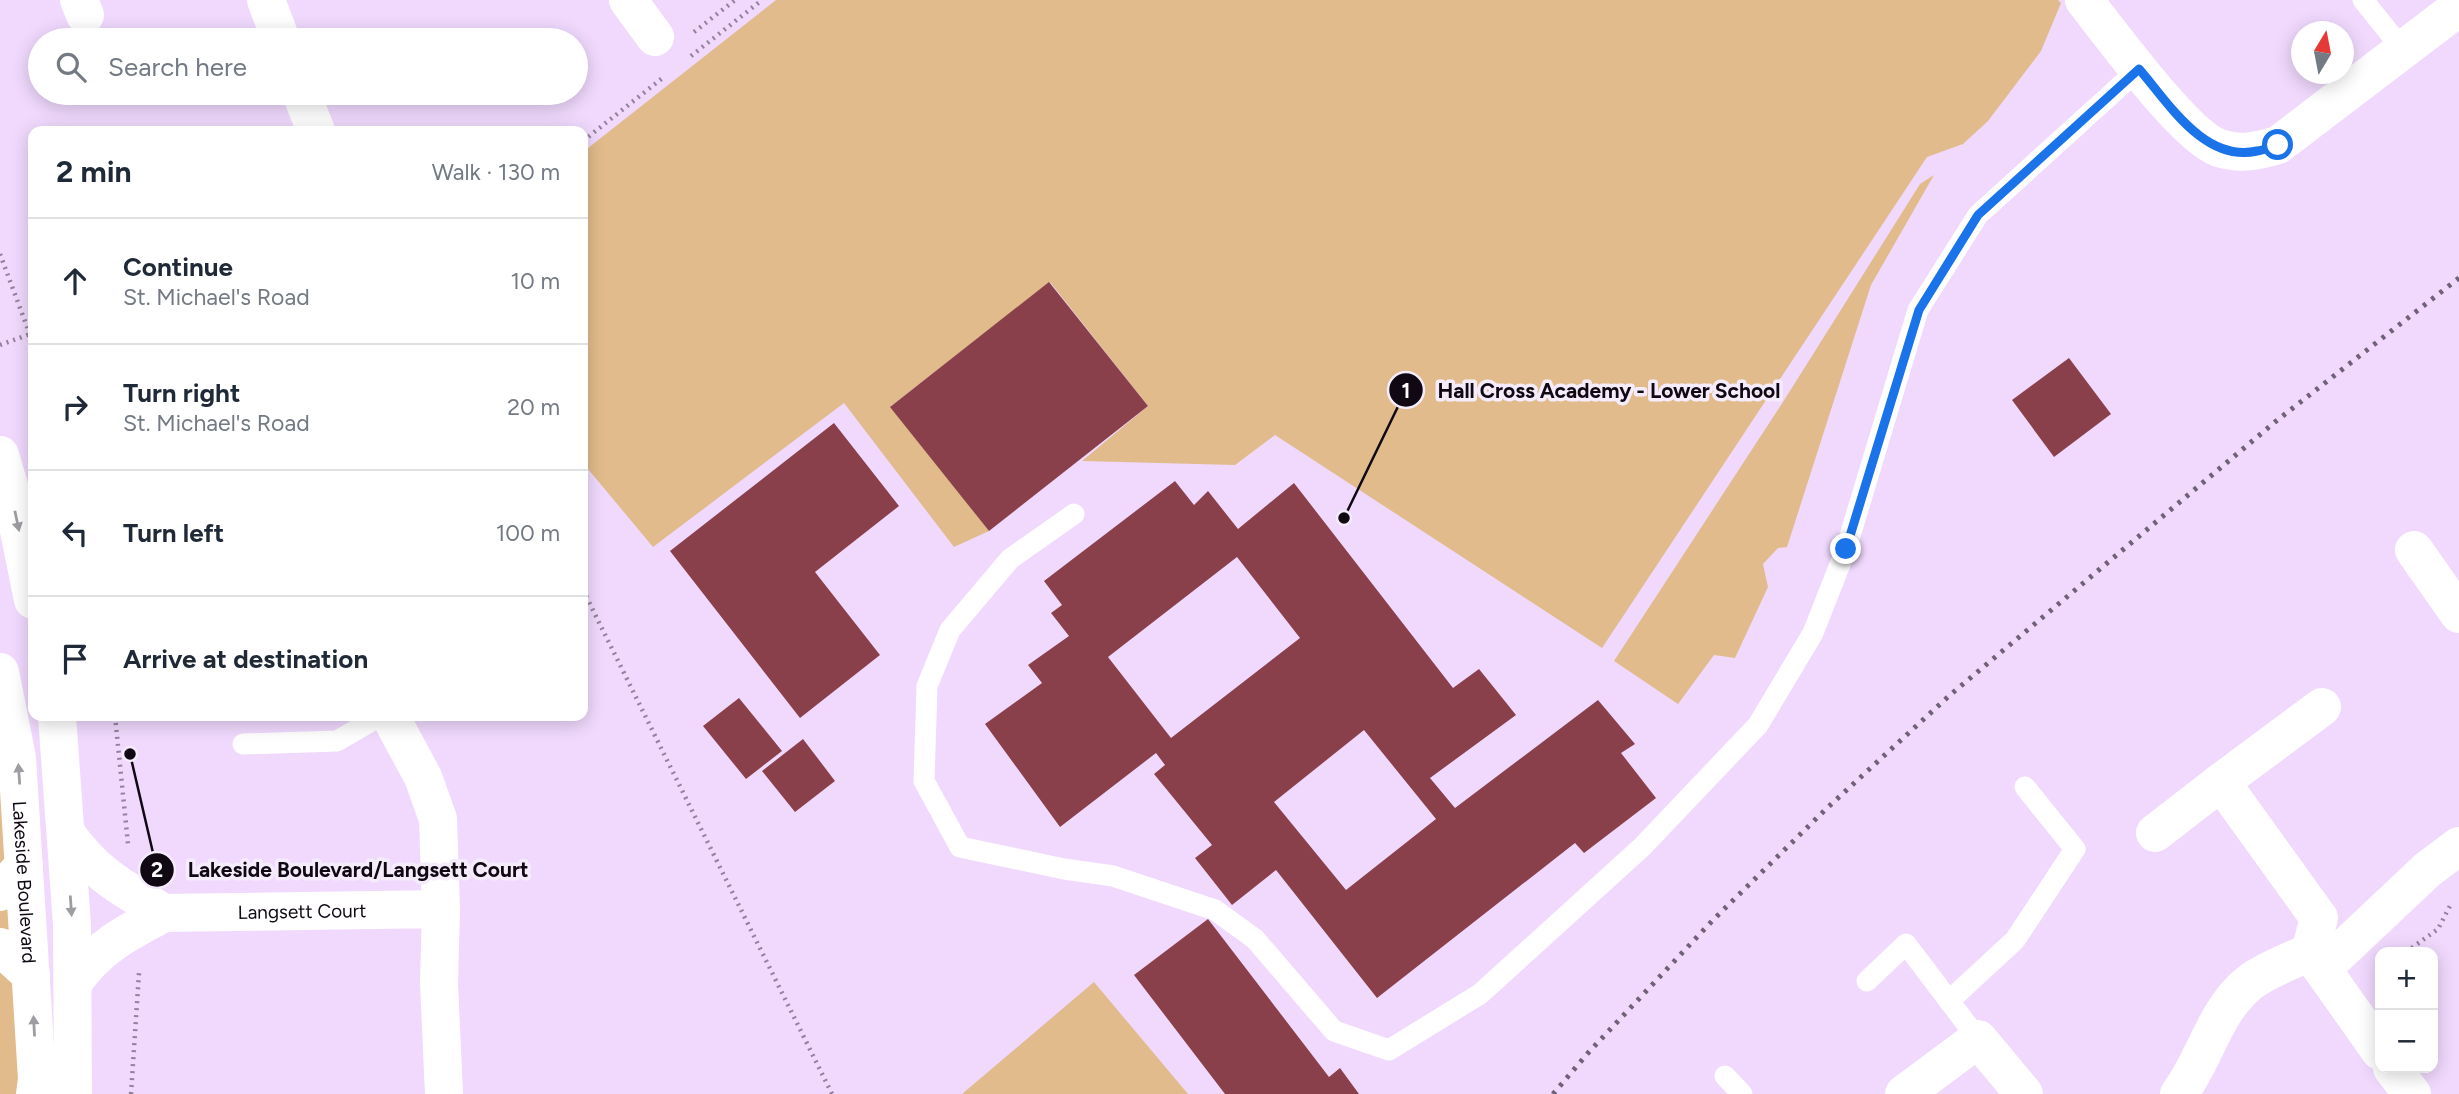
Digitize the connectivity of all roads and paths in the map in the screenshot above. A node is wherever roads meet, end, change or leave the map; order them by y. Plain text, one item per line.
1 (266, 0) edge
2 (628, 0) edge
3 (2084, 0) edge
4 (2363, 0) edge
5 (2459, 7) edge
6 (276, 28) edge
7 (655, 37) dead end
8 (2404, 51) junction
9 (2139, 69) junction
10 (306, 105) edge
11 (314, 126) edge
12 (0, 254) edge
13 (28, 324) edge
14 (28, 335) edge
15 (0, 345) edge
16 (0, 455) edge
17 (1074, 514) dead end
18 (2414, 550) dead end
19 (28, 575) edge
20 (588, 600) edge
21 (2459, 614) edge
22 (0, 672) edge
23 (2322, 707) dead end
24 (57, 721) edge
25 (116, 721) edge
26 (371, 721) edge
27 (393, 721) edge
28 (243, 744) dead end
29 (2221, 782) junction
30 (2025, 787) dead end
31 (2154, 832) dead end
32 (66, 833) junction
33 (2459, 846) edge
34 (130, 852) dead end
35 (12, 878) edge
36 (2454, 898) dead end
37 (441, 909) junction
38 (164, 913) junction
39 (0, 947) edge
40 (2413, 947) edge
41 (2316, 960) junction
42 (139, 972) dead end
43 (31, 975) junction
44 (1867, 981) dead end
45 (73, 983) junction
46 (1949, 1001) junction
47 (1978, 1039) junction
48 (2375, 1044) edge
49 (2396, 1073) edge
50 (1725, 1076) dead end
51 (35, 1094) edge
52 (73, 1094) edge
53 (131, 1094) edge
54 (444, 1094) edge
55 (832, 1094) edge
56 (1742, 1094) edge
57 (1904, 1094) edge
58 (2024, 1094) edge
59 (2179, 1094) edge
60 (2412, 1094) edge

1 - 6 street
2 - 7 street
3 - 9 street
4 - 8 lane
5 - 8 street
8 - 9 street
9 - 17 lane
10 - 11 street
12 - 13 path
14 - 15 path
16 -> 19 street
18 - 21 street
20 - 55 path
35 -> 22 street, Lakeside Boulevard
23 - 29 street
24 - 32 street
25 - 34 path
26 - 28 lane
27 - 37 street
29 - 31 street
29 - 41 street
30 - 46 lane
32 - 38 street
32 -> 45 street
33 - 41 street
35 - 43 street, Lakeside Boulevard
36 - 40 path
37 - 38 street, Langsett Court
37 - 54 street
38 - 45 street, Langsett Court
39 - 43 street
41 - 48 street
41 - 59 street
42 - 53 path
51 -> 43 street, Lakeside Boulevard
44 - 46 lane
45 - 52 street
46 - 47 lane
47 - 57 street
47 - 58 street
49 - 60 street
50 - 56 lane

